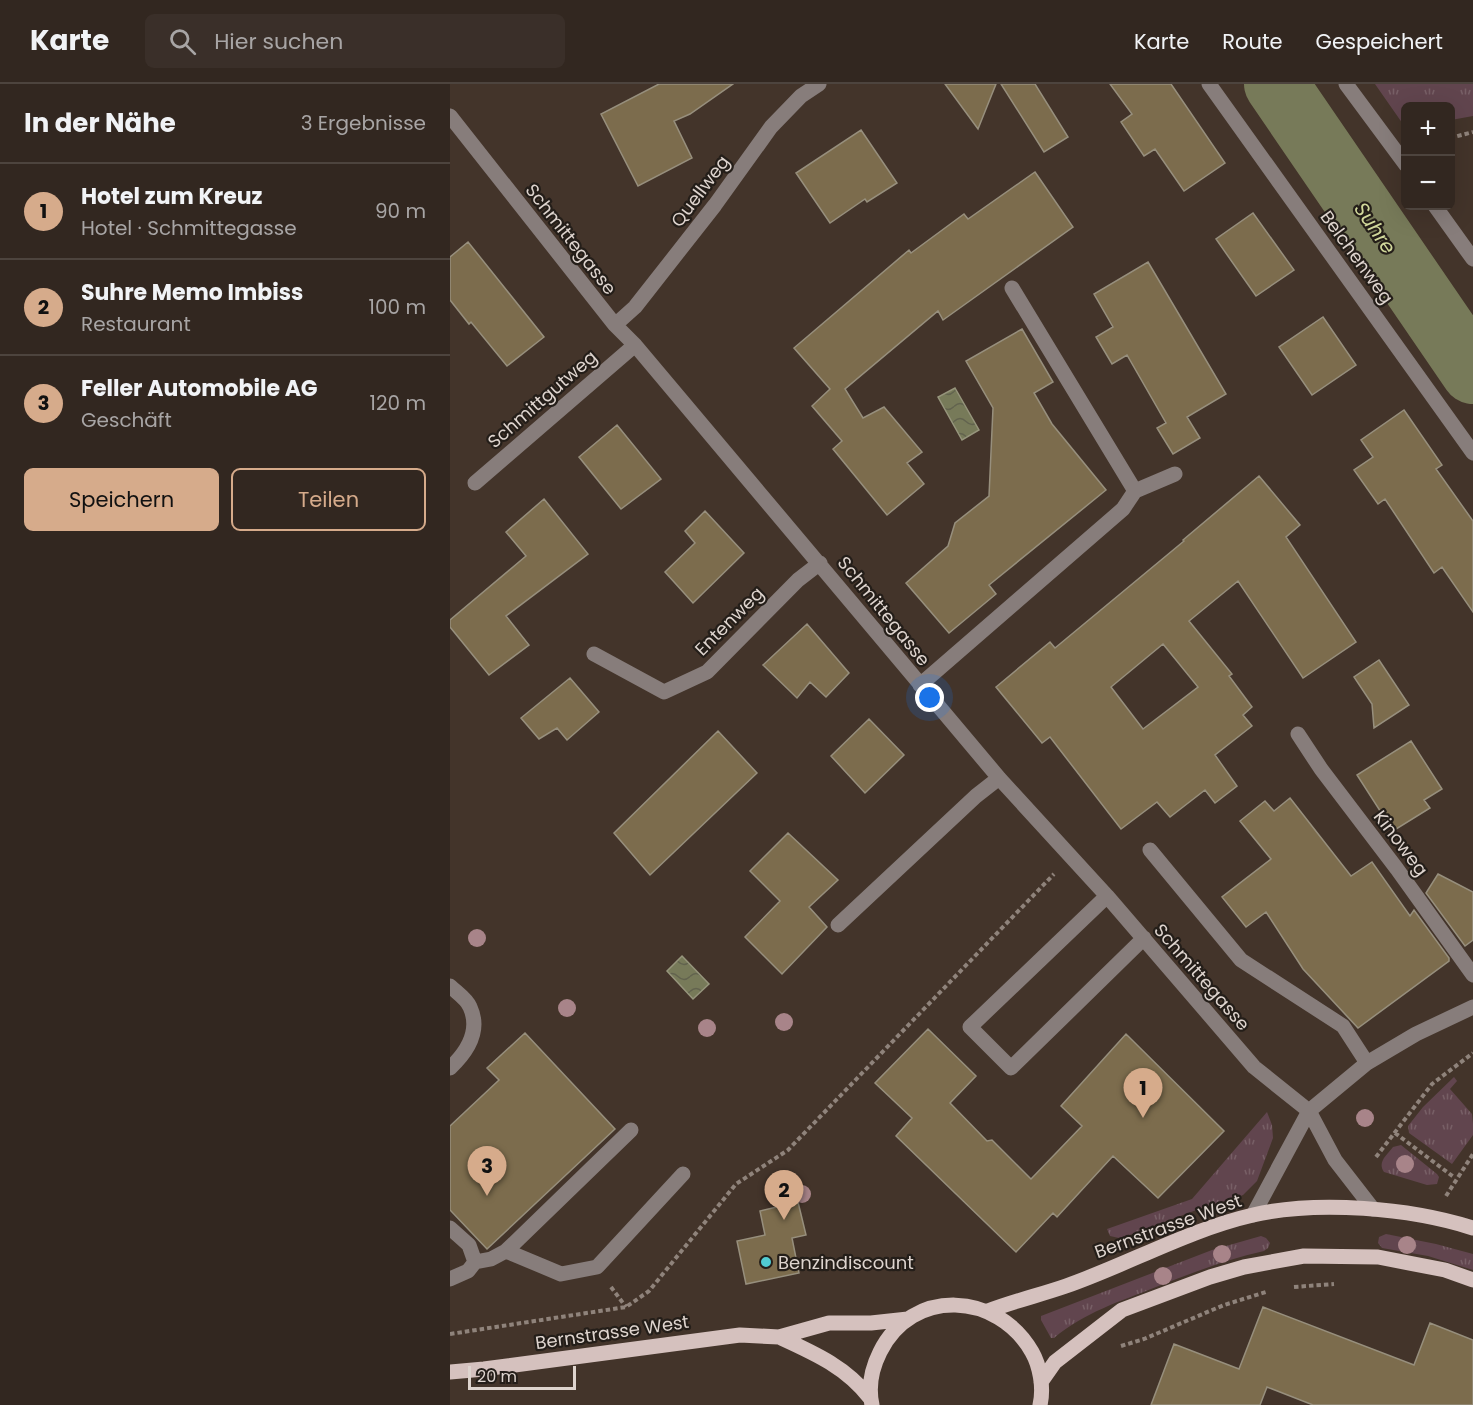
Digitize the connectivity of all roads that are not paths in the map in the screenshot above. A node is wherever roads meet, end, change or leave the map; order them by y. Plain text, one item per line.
1 (819, 84) edge
2 (1209, 84) edge
3 (1346, 84) edge
4 (450, 116) edge
5 (1401, 158) edge
6 (1438, 210) edge
7 (1473, 259) edge
8 (1012, 288) dead end
9 (615, 325) junction
10 (635, 345) junction
11 (1473, 453) edge
12 (1175, 474) dead end
13 (476, 483) dead end
14 (1135, 491) junction
15 (820, 563) junction
16 (594, 654) dead end
17 (920, 685) junction
18 (1298, 734) dead end
19 (999, 778) junction
20 (1150, 850) dead end
21 (1107, 896) junction
22 (838, 925) dead end
23 (1144, 938) junction
24 (1473, 975) edge
25 (450, 986) edge
26 (1473, 1007) edge
27 (1367, 1063) junction
28 (450, 1068) edge
29 (1309, 1111) junction
30 (631, 1130) dead end
31 (683, 1174) dead end
32 (1373, 1209) junction
33 (1253, 1215) junction
34 (450, 1228) edge
35 (1473, 1228) edge
36 (506, 1251) junction
37 (475, 1262) junction
38 (450, 1279) edge
39 (1473, 1280) edge
40 (988, 1311) junction
41 (908, 1319) junction
42 (779, 1337) junction
43 (450, 1372) edge
44 (1041, 1382) junction
45 (871, 1402) edge
46 (1040, 1405) edge

1 - 9 street, Quellweg
2 - 11 street, Belchenweg
3 - 5 street
4 - 9 street, Schmittegasse
6 - 7 street
8 - 14 street
9 - 10 street, Schmittegasse
10 - 13 street, Schmittgutweg
10 - 15 street, Schmittegasse
12 - 14 street
14 - 17 street
15 - 16 street, Entenweg
15 - 17 street, Schmittegasse
17 - 19 street, Schmittegasse
18 - 24 street, Kinoweg
19 - 21 street, Schmittegasse
19 - 22 street
20 - 27 street
21 - 23 street, Schmittegasse
21 - 23 street
23 - 29 street, Schmittegasse
25 - 28 street
26 - 27 street
27 - 29 street
29 - 32 street
29 - 33 street
30 - 36 street
31 - 36 street
32 - 33 main road, Bernstrasse West
32 - 35 main road, Bernstrasse West
33 - 40 main road, Bernstrasse West
34 - 37 street
36 - 37 street
37 - 38 street
39 - 44 main road
40 - 41 main road
40 - 44 main road
41 - 42 main road, Bernstrasse West
41 - 45 main road
42 - 43 main road, Bernstrasse West
42 - 45 main road, Bernstrasse West
44 - 46 main road

